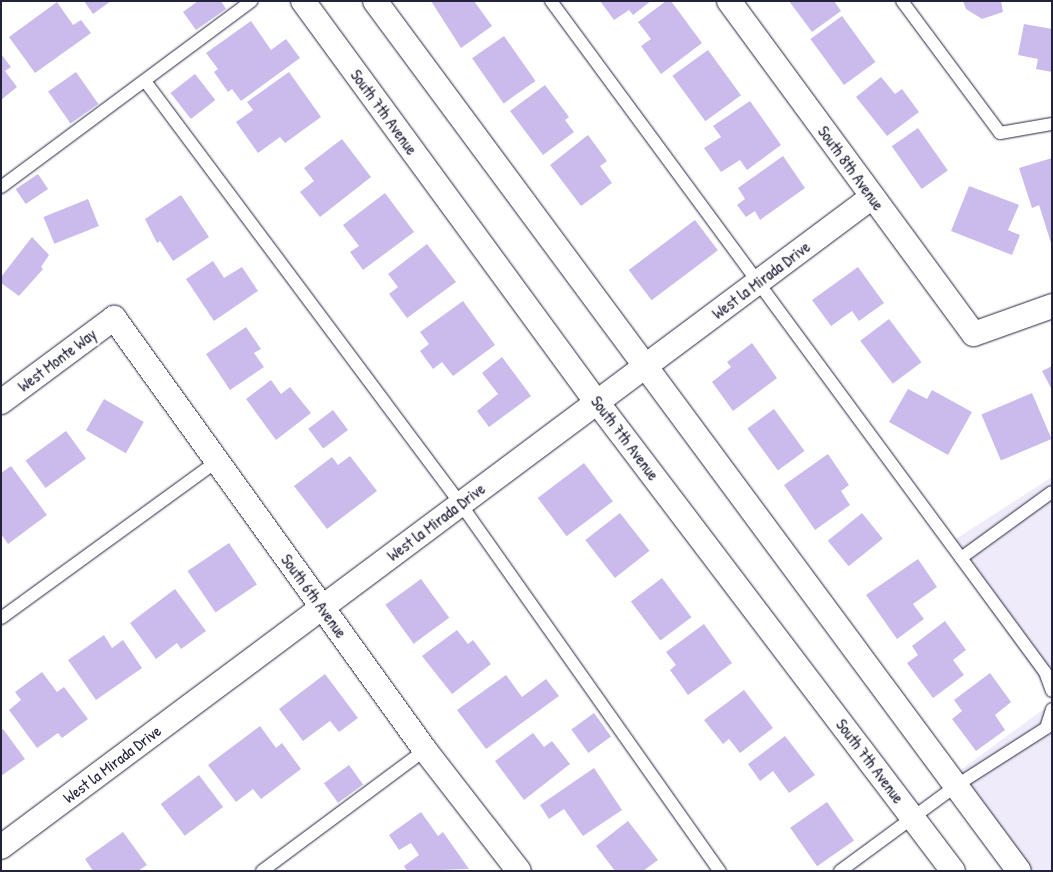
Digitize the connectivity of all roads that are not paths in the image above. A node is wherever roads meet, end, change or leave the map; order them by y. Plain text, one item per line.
1 (251, 1) edge
2 (303, 1) edge
3 (375, 1) edge
4 (551, 1) edge
5 (729, 1) edge
6 (902, 1) edge
7 (144, 81) junction
8 (1052, 124) edge
9 (1, 188) edge
10 (872, 197) junction
11 (756, 283) junction
12 (1052, 306) edge
13 (114, 318) joint
14 (645, 367) junction
15 (1, 402) edge
16 (596, 402) junction
17 (217, 461) junction
18 (1052, 492) edge
19 (460, 503) junction
20 (961, 558) junction
21 (323, 608) junction
22 (1, 618) edge
23 (1052, 691) edge
24 (1052, 709) edge
25 (425, 750) junction
26 (957, 785) junction
27 (912, 817) junction
28 (1, 847) edge
29 (262, 871) edge
30 (519, 871) edge
31 (720, 871) edge
32 (840, 871) edge
33 (952, 871) edge
34 (1019, 871) edge

1 - 7 lane
2 - 16 street, South 7th Avenue
3 - 14 street
4 - 11 lane
5 - 10 street, South 8th Avenue
6 - 8 lane
7 - 9 lane
7 - 19 lane
10 - 11 street, West la Mirada Drive
10 - 12 street, South 8th Avenue
11 - 14 street, West la Mirada Drive
11 - 20 lane
13 - 15 street, West Monte Way
13 - 17 street, South 6th Avenue
14 - 16 street, West la Mirada Drive
14 - 26 street
16 - 19 street, West la Mirada Drive
16 - 27 street, South 7th Avenue
17 - 21 street, South 6th Avenue
17 - 22 lane
18 - 20 lane
19 - 21 street, West la Mirada Drive
19 - 31 lane
20 - 23 lane
21 - 25 street, South 6th Avenue
21 - 28 street, West la Mirada Drive
24 - 26 lane
25 - 29 lane
25 - 30 street, South 6th Avenue
26 - 27 lane
26 - 34 street
27 - 32 lane
27 - 33 street, South 7th Avenue

